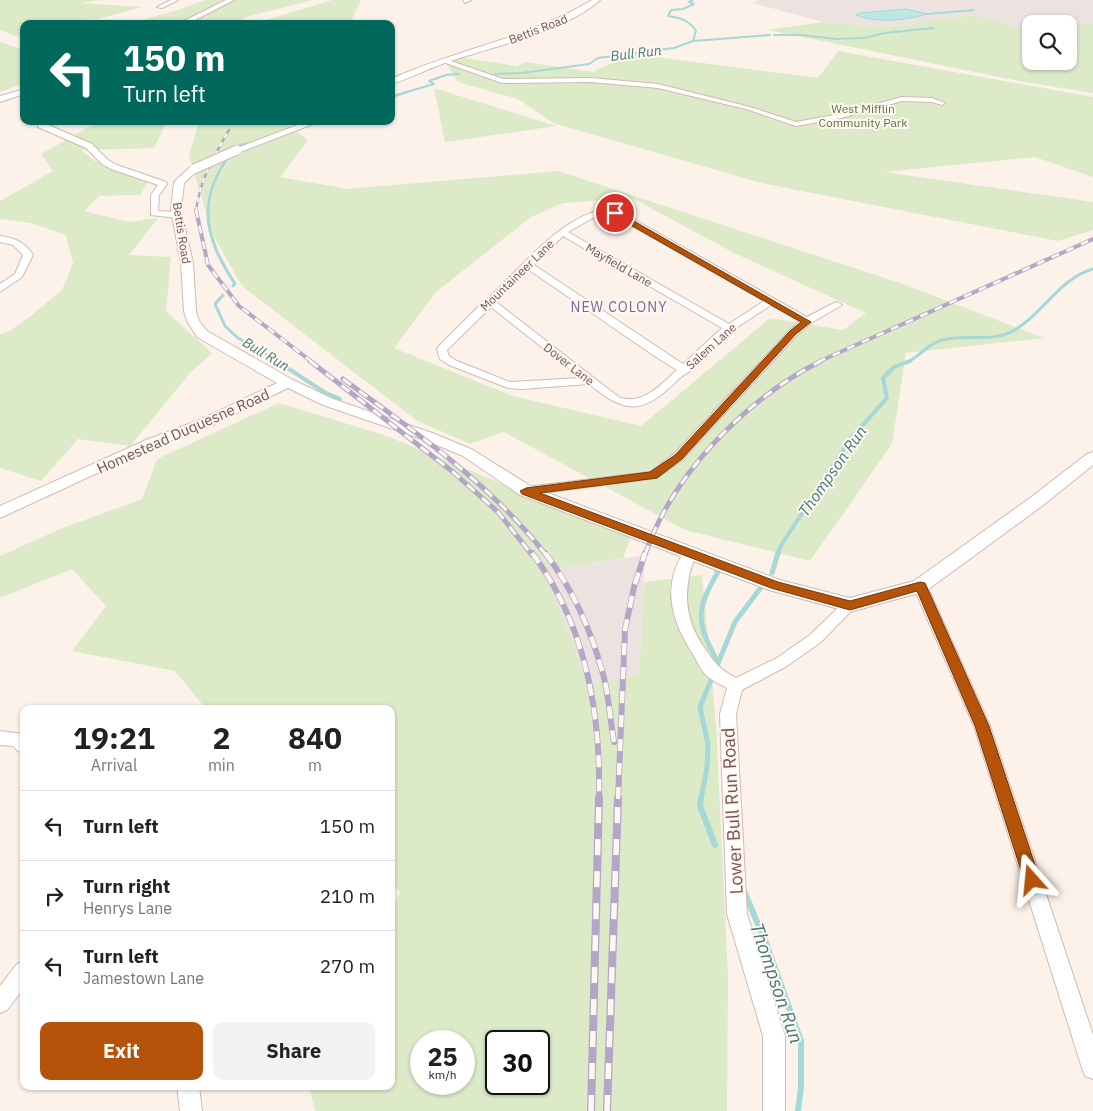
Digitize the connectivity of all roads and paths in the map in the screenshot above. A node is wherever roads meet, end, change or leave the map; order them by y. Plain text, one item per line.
1 (176, 0) edge
2 (231, 0) edge
3 (597, 0) edge
4 (160, 7) dead end
5 (189, 20) edge
6 (445, 61) junction
7 (395, 80) edge
8 (20, 92) edge
9 (0, 99) edge
10 (942, 103) dead end
11 (41, 125) dead end
12 (306, 125) edge
13 (177, 215) junction
14 (562, 232) junction
15 (0, 239) edge
16 (527, 264) junction
17 (0, 289) edge
18 (770, 300) junction
19 (489, 301) junction
20 (837, 305) dead end
21 (807, 322) junction
22 (729, 328) junction
23 (685, 370) junction
24 (590, 381) junction
25 (288, 383) junction
26 (655, 396) joint
27 (1093, 457) edge
28 (526, 491) junction
29 (0, 513) edge
30 (689, 554) junction
31 (920, 586) junction
32 (850, 605) junction
33 (722, 678) junction
34 (0, 738) edge
35 (20, 742) edge
36 (20, 976) edge
37 (0, 1003) edge
38 (1093, 1068) edge
39 (188, 1090) edge
40 (191, 1111) edge
41 (774, 1111) edge

1 - 4 street
2 - 5 street
3 - 6 street, Bettis Road
6 - 7 street, Bettis Road
6 - 10 street
8 - 9 street
11 - 13 street
12 - 13 street, Bettis Road, bridge
13 - 25 street, Bettis Road
14 - 16 street, Mountaineer Lane
14 - 18 street, Mountaineer Lane
14 - 22 street, Mayfield Lane
15 - 17 street
16 - 19 street, Mountaineer Lane
16 - 23 street
18 - 21 street
18 - 22 street, Salem Lane
19 - 24 street, Dover Lane
19 - 24 street, Mountaineer Lane
20 - 21 street
21 - 28 street
22 - 23 street, Salem Lane
23 - 26 street, Salem Lane
24 - 26 street, Dover Lane
25 - 28 street, Homestead Duquesne Road
25 - 29 street, Homestead Duquesne Road
27 - 31 street
28 - 30 street, Homestead Duquesne Road
30 - 32 street, Homestead Duquesne Road
30 - 33 street
31 - 32 street
31 - 38 street
32 - 33 street
33 - 41 street, Lower Bull Run Road
34 - 35 street
36 - 37 street
39 - 40 street

